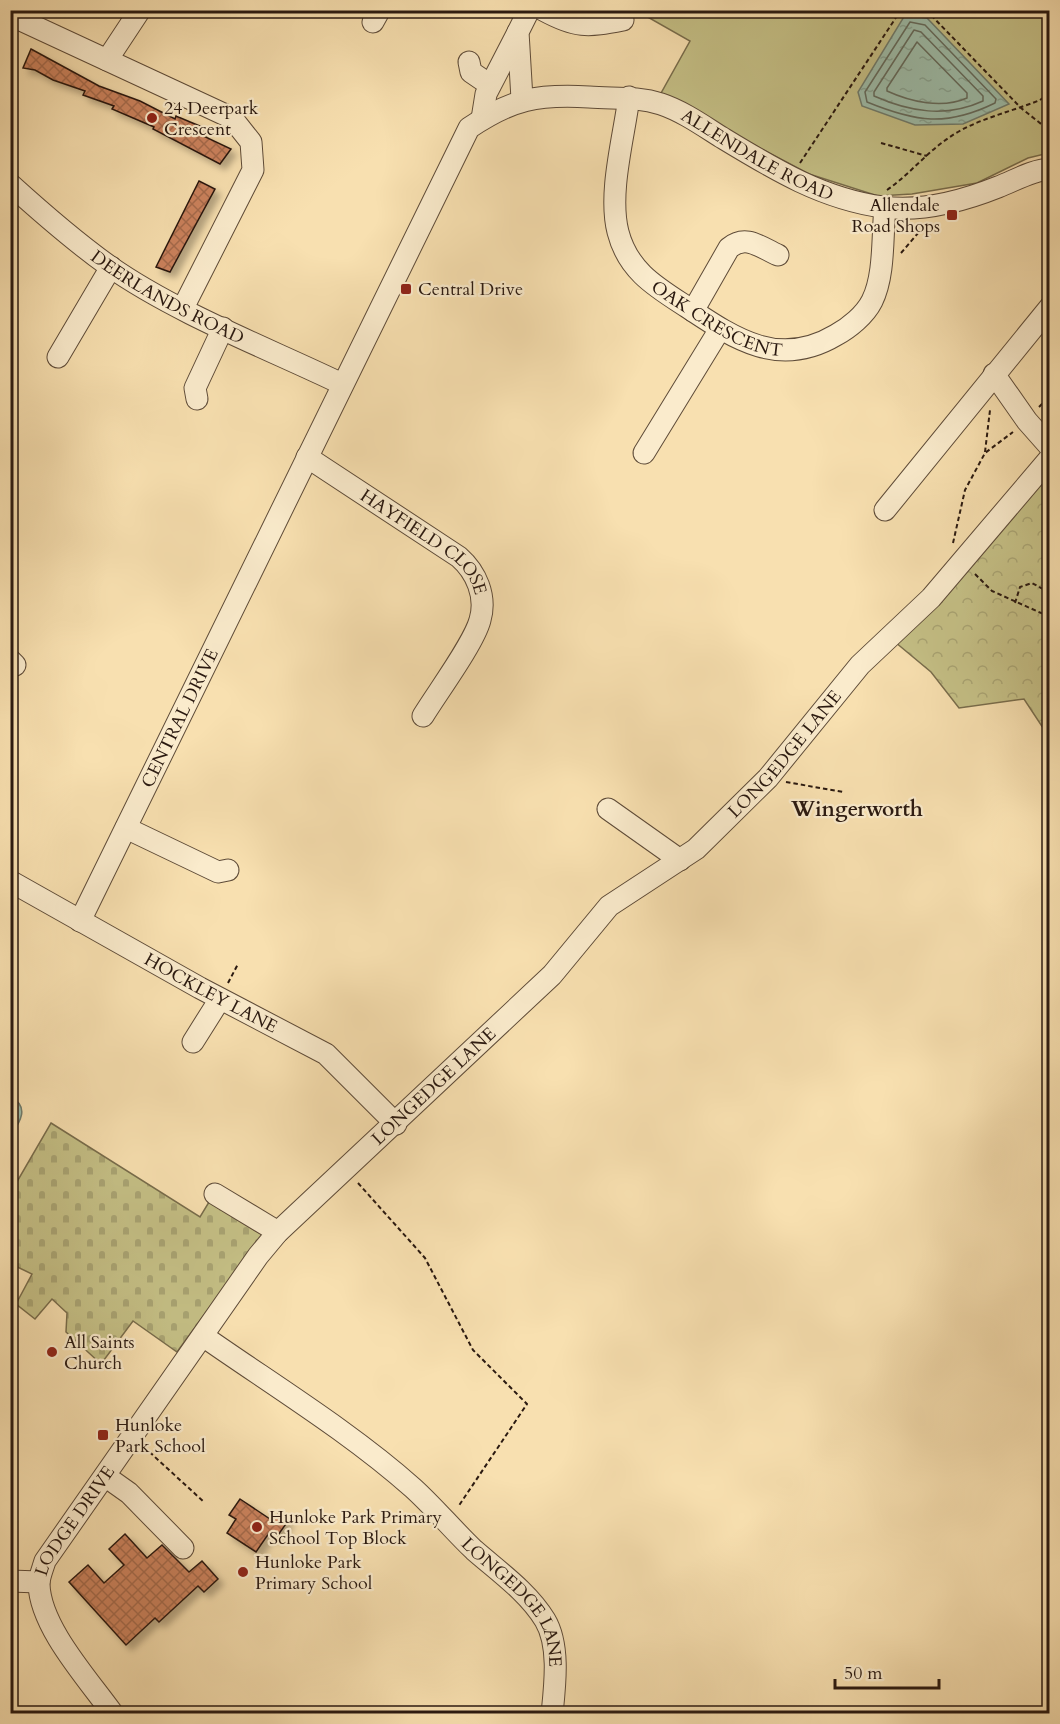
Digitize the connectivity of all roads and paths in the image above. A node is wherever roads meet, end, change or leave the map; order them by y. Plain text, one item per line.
1 (140, 10) edge
2 (529, 10) edge
3 (543, 10) edge
4 (901, 10) edge
5 (926, 10) edge
6 (10, 15) edge
7 (623, 20) dead end
8 (518, 32) junction
9 (107, 60) junction
10 (469, 62) dead end
11 (490, 85) junction
12 (1050, 93) edge
13 (629, 97) junction
14 (522, 99) junction
15 (1021, 108) junction
16 (476, 124) junction
17 (1050, 131) edge
18 (881, 143) dead end
19 (927, 156) junction
20 (1050, 169) edge
21 (790, 178) junction
22 (10, 184) edge
23 (944, 203) junction
24 (876, 206) junction
25 (901, 253) dead end
26 (778, 255) dead end
27 (111, 267) junction
28 (1050, 307) edge
29 (183, 308) junction
30 (693, 310) junction
31 (224, 328) junction
32 (720, 328) junction
33 (58, 357) dead end
34 (994, 374) junction
35 (342, 384) junction
36 (1050, 396) edge
37 (197, 399) dead end
38 (990, 408) dead end
39 (1027, 421) junction
40 (1050, 447) edge
41 (644, 453) dead end
42 (985, 453) junction
43 (307, 457) junction
44 (1050, 458) edge
45 (885, 510) dead end
46 (962, 561) junction
47 (1050, 593) edge
48 (1015, 603) junction
49 (1050, 617) edge
50 (423, 716) dead end
51 (768, 778) junction
52 (843, 792) dead end
53 (608, 809) dead end
54 (126, 828) junction
55 (680, 860) junction
56 (228, 870) dead end
57 (10, 881) edge
58 (80, 921) junction
59 (238, 963) dead end
60 (220, 999) junction
61 (193, 1042) dead end
62 (396, 1124) junction
63 (346, 1169) junction
64 (214, 1194) dead end
65 (278, 1232) junction
66 (204, 1336) junction
67 (133, 1438) junction
68 (105, 1476) junction
69 (204, 1502) dead end
70 (447, 1524) junction
71 (183, 1548) dead end
72 (10, 1581) edge
73 (39, 1582) junction
74 (113, 1713) edge
75 (552, 1713) edge

1 - 9 street
2 - 8 street, CENTRAL DRIVE
3 - 7 street
4 - 21 path
5 - 15 path
6 - 9 street
8 - 11 street, CENTRAL DRIVE
8 - 14 street, CENTRAL DRIVE
9 - 29 street
10 - 11 street
11 - 16 street, CENTRAL DRIVE
12 - 15 path
13 - 14 street, ALLENDALE ROAD
13 - 21 street, ALLENDALE ROAD
13 - 30 street, OAK CRESCENT
14 - 16 street, ALLENDALE ROAD
15 - 17 path
15 - 19 path
16 - 35 street, CENTRAL DRIVE
18 - 19 path
19 - 24 path
20 - 23 street, ALLENDALE ROAD
21 - 24 street, ALLENDALE ROAD
22 - 27 street, DEERLANDS ROAD
23 - 24 street, ALLENDALE ROAD
23 - 25 path
24 - 32 street, OAK CRESCENT
26 - 30 street
27 - 29 street, DEERLANDS ROAD
27 - 33 street
28 - 34 street
29 - 31 street, DEERLANDS ROAD
30 - 32 street, OAK CRESCENT
31 - 35 street, DEERLANDS ROAD
31 - 37 street
32 - 41 street
34 - 39 street
34 - 45 street
35 - 43 street, CENTRAL DRIVE
36 - 39 path
38 - 42 path
39 - 40 street
39 - 42 path
42 - 46 path
43 - 50 street, HAYFIELD CLOSE
43 - 54 street, CENTRAL DRIVE
44 - 46 street, LONGEDGE LANE
46 - 48 path
46 - 51 street, LONGEDGE LANE
47 - 48 path
48 - 49 path
51 - 52 path
51 - 55 street, LONGEDGE LANE
53 - 55 street
54 - 56 street
54 - 58 street, CENTRAL DRIVE
55 - 62 street, LONGEDGE LANE
57 - 58 street, HOCKLEY LANE
58 - 60 street, HOCKLEY LANE
59 - 60 path
60 - 61 street
60 - 62 street, HOCKLEY LANE
62 - 63 street, LONGEDGE LANE
63 - 65 street, LONGEDGE LANE
63 - 70 path
64 - 65 street
65 - 66 street, LONGEDGE LANE
66 - 67 street, LODGE DRIVE
66 - 70 street, LONGEDGE LANE
67 - 68 street, LODGE DRIVE
67 - 69 path
68 - 71 street
68 - 73 street, LODGE DRIVE
70 - 75 street, LONGEDGE LANE
72 - 73 street
73 - 74 street, LODGE DRIVE

